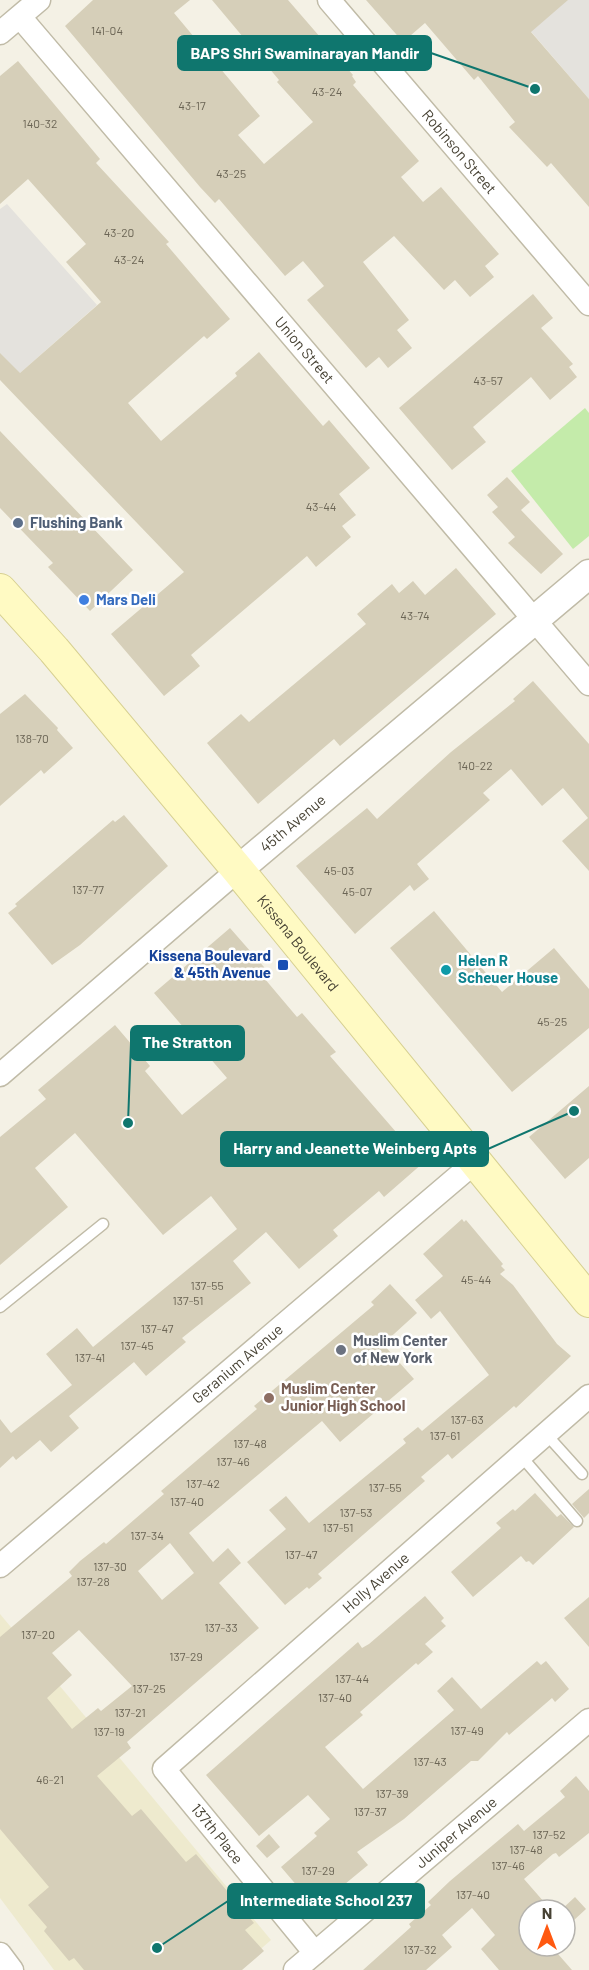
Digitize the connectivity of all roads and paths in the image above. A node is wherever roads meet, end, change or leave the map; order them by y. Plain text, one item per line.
1 (39, 0) edge
2 (329, 0) edge
3 (20, 16) junction
4 (0, 33) edge
5 (589, 304) edge
6 (589, 574) edge
7 (0, 590) edge
8 (535, 621) junction
9 (589, 684) edge
10 (238, 870) junction
11 (0, 1075) edge
12 (474, 1163) junction
13 (103, 1224) dead end
14 (589, 1301) edge
15 (0, 1307) edge
16 (589, 1396) edge
17 (546, 1434) junction
18 (521, 1456) junction
19 (582, 1473) dead end
20 (577, 1521) dead end
21 (0, 1566) edge
22 (589, 1720) edge
23 (164, 1770) joint
24 (315, 1953) junction
25 (0, 1954) edge
26 (12, 1970) edge
27 (295, 1970) edge

1 - 3 street
2 - 5 street, Robinson Street
3 - 4 street
3 - 8 street, Union Street
6 - 8 street, 45th Avenue
7 - 10 main road, Kissena Boulevard
8 - 9 street, Union Street
8 - 10 street, 45th Avenue
10 - 11 street, 45th Avenue
10 - 12 main road, Kissena Boulevard
12 - 14 main road, Kissena Boulevard
12 - 21 street, Geranium Avenue
13 - 15 lane
16 - 17 street, Holly Avenue
17 - 18 street, Holly Avenue
17 - 19 lane
18 - 20 lane
18 - 23 street, Holly Avenue
22 - 24 street, Juniper Avenue
23 - 24 street, 137th Place
24 - 27 street, Juniper Avenue
25 - 26 street

